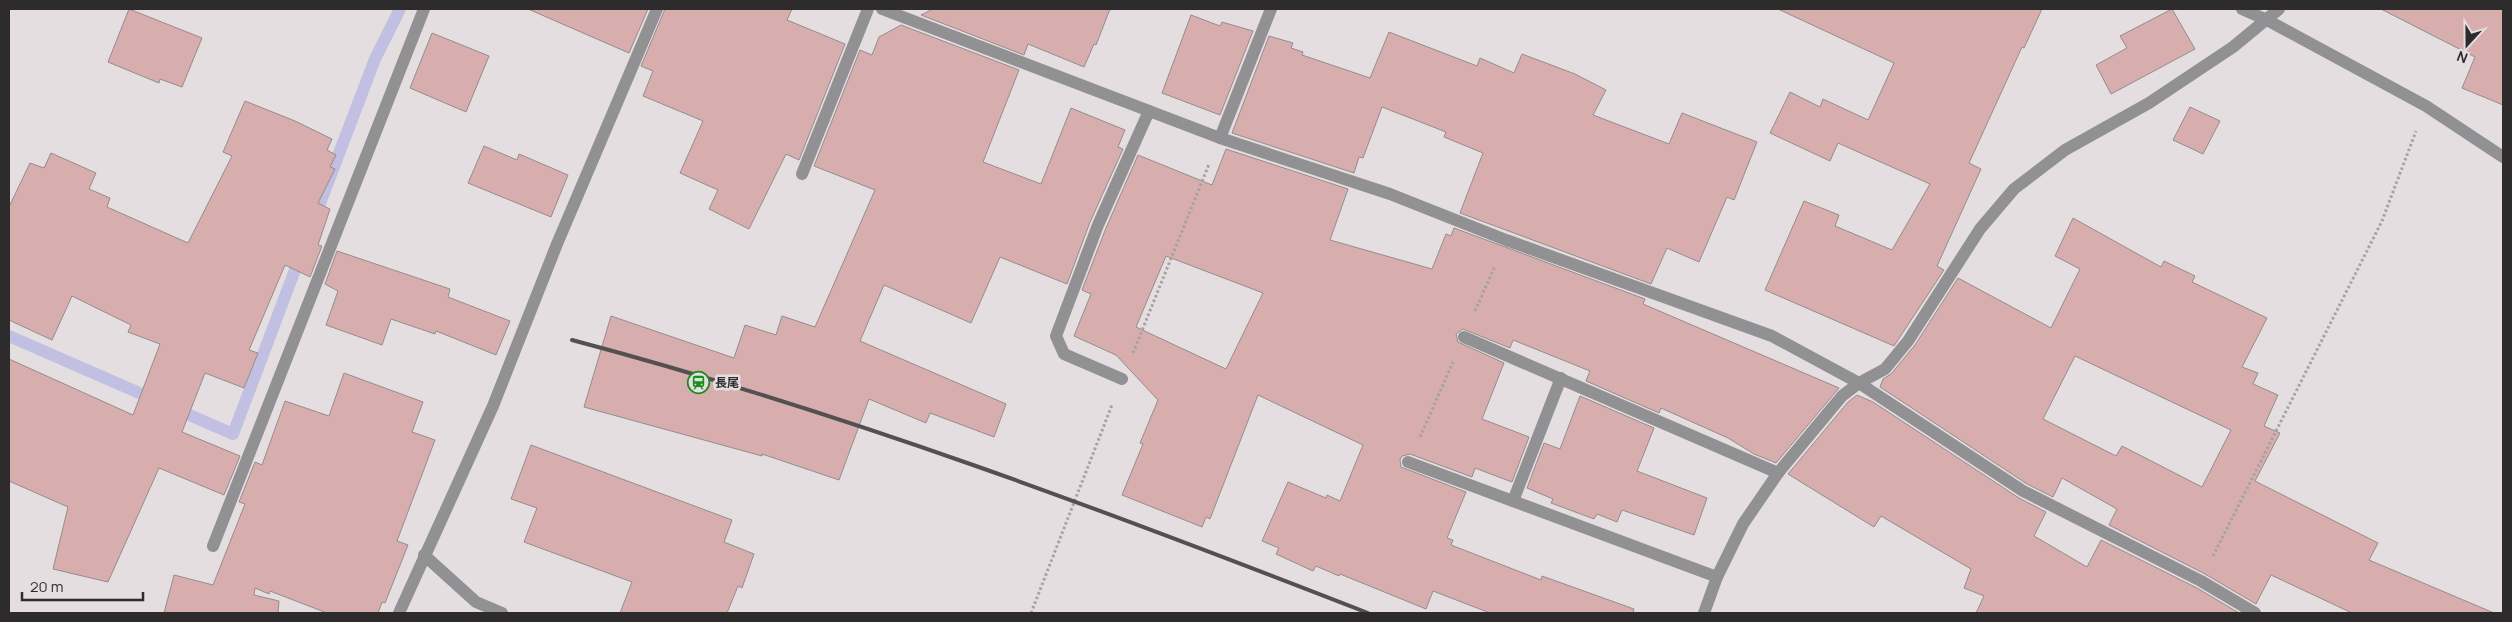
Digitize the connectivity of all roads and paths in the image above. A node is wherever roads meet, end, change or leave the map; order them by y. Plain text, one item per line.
1 (424, 9) edge
2 (657, 9) edge
3 (868, 9) edge
4 (882, 9) edge
5 (1271, 9) edge
6 (2242, 9) edge
7 (2279, 9) edge
8 (2267, 20) junction
9 (2426, 106) junction
10 (1149, 111) junction
11 (1220, 138) junction
12 (2503, 157) edge
13 (802, 174) dead end
14 (1464, 337) dead end
15 (1562, 378) junction
16 (1122, 379) dead end
17 (1859, 383) junction
18 (1408, 462) dead end
19 (1778, 473) junction
20 (1513, 501) junction
21 (213, 546) dead end
22 (424, 555) junction
23 (1716, 577) junction
24 (2201, 581) junction
25 (399, 613) edge
26 (502, 613) edge
27 (1704, 613) edge
28 (2255, 613) edge

1 - 21 street
2 - 22 street
3 - 13 street
4 - 10 street
5 - 11 street
6 - 8 street
7 - 8 street
8 - 9 street
8 - 17 street
9 - 12 street
9 - 24 path
10 - 11 street
10 - 16 street
11 - 17 street
14 - 15 street
15 - 19 street
15 - 20 street
17 - 19 street
17 - 24 street
18 - 20 street
19 - 23 street
20 - 23 street
22 - 25 street
22 - 26 street
23 - 27 street
24 - 28 street

